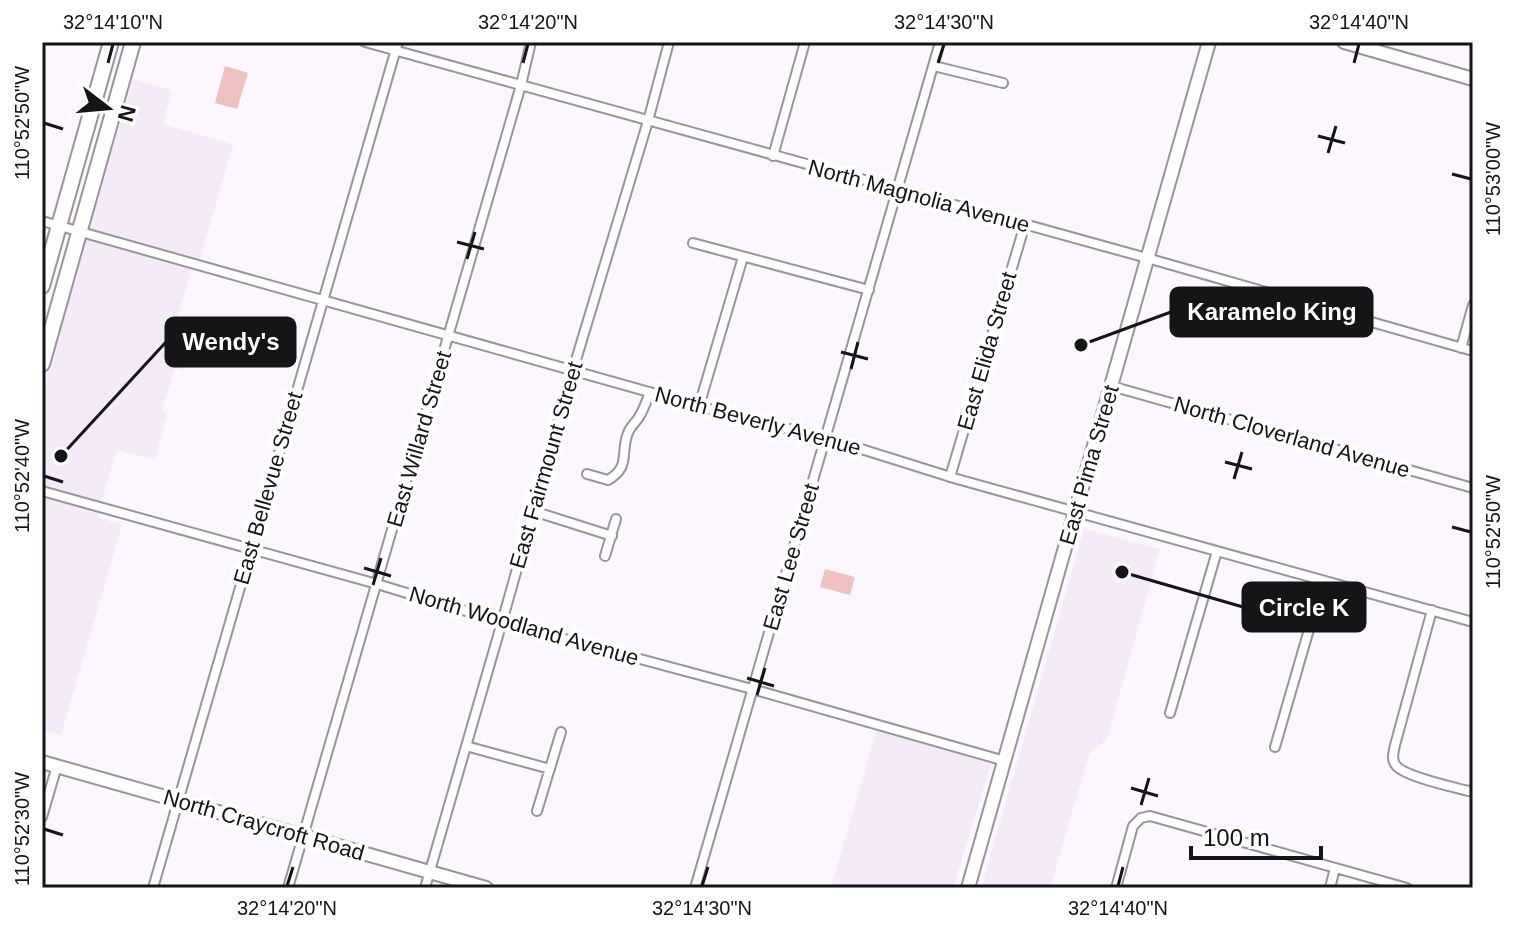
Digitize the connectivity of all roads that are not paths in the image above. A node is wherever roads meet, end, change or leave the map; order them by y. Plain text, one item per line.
1 (111, 42) edge
2 (133, 42) edge
3 (365, 42) edge
4 (531, 42) edge
5 (669, 42) edge
6 (805, 42) edge
7 (940, 42) edge
8 (1209, 42) edge
9 (1344, 42) edge
10 (396, 46) edge
11 (934, 66) junction
12 (1473, 79) edge
13 (1003, 83) dead end
14 (521, 85) junction
15 (648, 121) junction
16 (773, 156) junction
17 (898, 190) junction
18 (42, 221) edge
19 (1025, 224) junction
20 (59, 226) junction
21 (79, 231) junction
22 (693, 243) dead end
23 (743, 257) junction
24 (1147, 258) junction
25 (42, 286) edge
26 (869, 290) junction
27 (322, 299) junction
28 (1473, 305) edge
29 (448, 336) junction
30 (1461, 348) junction
31 (1473, 351) edge
32 (42, 364) edge
33 (573, 370) junction
34 (1111, 386) junction
35 (650, 392) junction
36 (699, 406) junction
37 (826, 438) junction
38 (587, 474) dead end
39 (950, 477) junction
40 (1473, 488) edge
41 (42, 491) edge
42 (533, 511) junction
43 (1076, 513) junction
44 (616, 519) dead end
45 (612, 536) junction
46 (250, 549) junction
47 (1217, 551) junction
48 (605, 556) dead end
49 (1323, 581) junction
50 (377, 584) junction
51 (1432, 610) junction
52 (502, 622) junction
53 (1473, 622) edge
54 (752, 689) junction
55 (1170, 713) dead end
56 (561, 732) dead end
57 (466, 746) junction
58 (1275, 747) dead end
59 (1005, 761) junction
60 (42, 762) edge
61 (57, 766) junction
62 (550, 769) junction
63 (1473, 790) edge
64 (178, 801) junction
65 (537, 811) dead end
66 (42, 817) edge
67 (304, 835) junction
68 (1335, 868) junction
69 (429, 872) junction
70 (153, 888) edge
71 (288, 888) edge
72 (425, 888) edge
73 (486, 888) edge
74 (695, 888) edge
75 (968, 888) edge
76 (1116, 888) edge
77 (1330, 888) edge
78 (1407, 888) edge

1 - 20 main road
2 - 21 main road
3 - 10 street, North Magnolia Avenue
4 - 14 street, East Willard Street
5 - 15 street, East Fairmount Street
6 - 16 street
7 - 11 street, East Lee Street
8 - 24 street, East Pima Street
9 - 12 street
10 - 14 street, North Magnolia Avenue
10 - 27 street, East Bellevue Street
11 - 13 street
11 - 17 street, East Lee Street
14 - 15 street, North Magnolia Avenue
14 - 29 street, East Willard Street
15 - 16 street, North Magnolia Avenue
15 - 33 street, East Fairmount Street
16 - 17 street, North Magnolia Avenue
17 - 19 street, North Magnolia Avenue
17 - 26 street, East Lee Street
18 - 20 street, North Beverly Avenue
19 - 24 street, North Magnolia Avenue
19 - 39 street, East Elida Street
20 - 21 street, North Beverly Avenue
20 - 25 main road
21 - 27 street, North Beverly Avenue
21 - 32 main road
22 - 23 street
23 - 26 street
23 - 36 street
24 - 30 street, North Magnolia Avenue
24 - 34 street, East Pima Street
26 - 37 street, East Lee Street
27 - 29 street, North Beverly Avenue
27 - 46 street, East Bellevue Street
28 - 30 street
29 - 33 street, North Beverly Avenue
29 - 50 street, East Willard Street
30 - 31 street, North Magnolia Avenue
33 - 35 street, North Beverly Avenue
33 - 42 street, East Fairmount Street
34 - 40 street, North Cloverland Avenue
34 - 43 street, East Pima Street
35 - 36 street, North Beverly Avenue
35 - 38 street
36 - 37 street, North Beverly Avenue
37 - 39 street, North Beverly Avenue
37 - 54 street, East Lee Street
39 - 43 street, North Beverly Avenue
41 - 46 street, North Woodland Avenue
42 - 45 street
42 - 52 street, East Fairmount Street
43 - 47 street, North Beverly Avenue
43 - 59 street, East Pima Street
44 - 45 street
45 - 48 street
46 - 50 street, North Woodland Avenue
46 - 64 street, East Bellevue Street
47 - 49 street, North Beverly Avenue
47 - 55 street
49 - 51 street, North Beverly Avenue
49 - 58 street
50 - 52 street, North Woodland Avenue
50 - 67 street, East Willard Street
51 - 53 street, North Beverly Avenue
51 - 63 street
52 - 54 street, North Woodland Avenue
52 - 57 street, East Fairmount Street
54 - 59 street, North Woodland Avenue
54 - 74 street, East Lee Street
56 - 62 street
57 - 62 street
57 - 69 street, East Fairmount Street
59 - 75 street, East Pima Street
60 - 61 street, North Craycroft Road
61 - 64 street, North Craycroft Road
61 - 66 street
62 - 65 street
64 - 67 street, North Craycroft Road
64 - 70 street, East Bellevue Street
67 - 69 street, North Craycroft Road
67 - 71 street, East Willard Street
68 - 76 street
68 - 77 street
68 - 78 street
69 - 72 street, East Fairmount Street
69 - 73 street, North Craycroft Road

